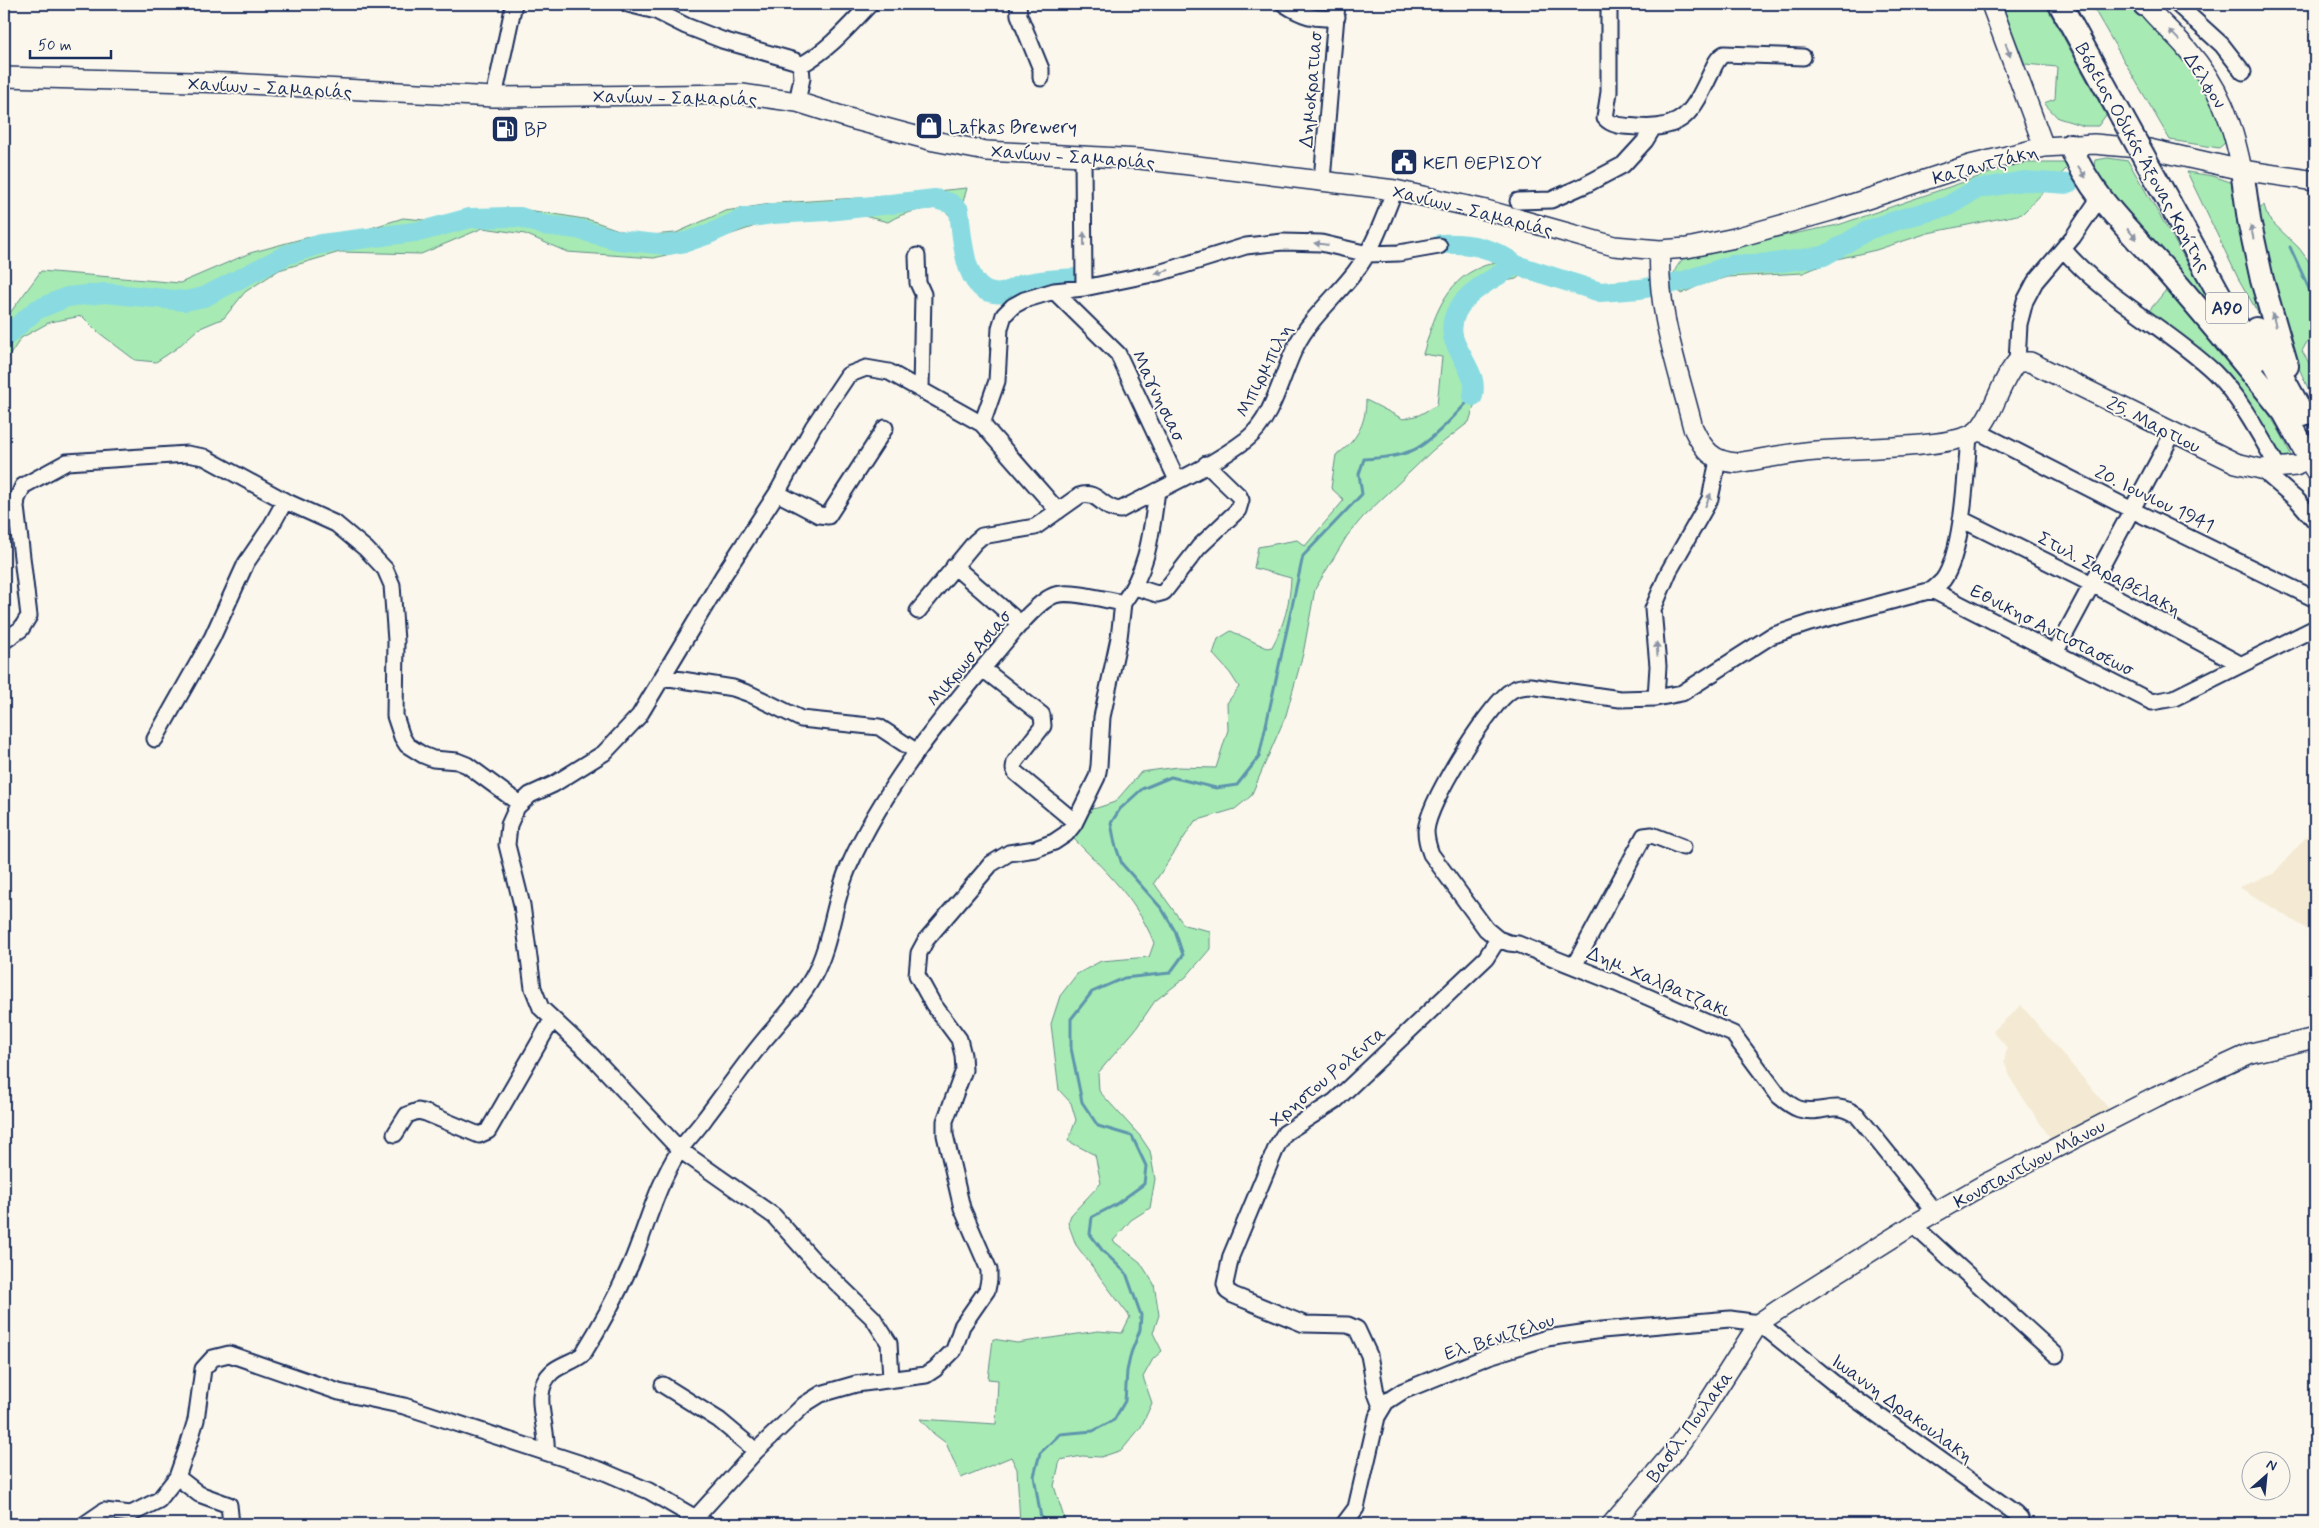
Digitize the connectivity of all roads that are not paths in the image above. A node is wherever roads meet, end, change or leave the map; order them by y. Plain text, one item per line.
1 (514, 4) edge
2 (628, 4) edge
3 (870, 4) edge
4 (1018, 4) edge
5 (1284, 4) edge
6 (1610, 4) edge
7 (1991, 4) edge
8 (2060, 4) edge
9 (2077, 4) edge
10 (2145, 4) edge
11 (2177, 4) edge
12 (1337, 10) edge
13 (1803, 57) dead end
14 (801, 65) junction
15 (2243, 72) dead end
16 (4, 77) edge
17 (1041, 78) dead end
18 (494, 97) junction
19 (797, 102) junction
20 (2129, 113) junction
21 (1653, 128) junction
22 (2070, 145) junction
23 (2044, 147) junction
24 (1082, 156) junction
25 (2242, 170) junction
26 (1322, 180) junction
27 (2315, 182) edge
28 (1394, 190) junction
29 (2100, 197) junction
30 (1518, 200) dead end
31 (1439, 246) dead end
32 (2063, 249) junction
33 (1660, 250) junction
34 (1368, 254) junction
35 (917, 256) dead end
36 (1084, 288) junction
37 (1054, 291) junction
38 (2017, 362) junction
39 (921, 389) junction
40 (2290, 406) junction
41 (982, 424) junction
42 (885, 428) dead end
43 (2173, 433) junction
44 (1973, 434) junction
45 (2315, 437) edge
46 (1718, 460) junction
47 (1206, 464) junction
48 (2288, 468) edge
49 (1177, 480) junction
50 (1157, 491) junction
51 (776, 493) junction
52 (285, 501) junction
53 (2132, 510) junction
54 (1058, 511) junction
55 (1961, 519) junction
56 (2315, 521) edge
57 (954, 566) junction
58 (2092, 584) junction
59 (1135, 586) junction
60 (1932, 590) junction
61 (2315, 599) edge
62 (1123, 602) junction
63 (918, 611) dead end
64 (1020, 624) junction
65 (2315, 628) edge
66 (4, 640) edge
67 (2055, 653) junction
68 (2240, 664) junction
69 (982, 669) junction
70 (663, 677) junction
71 (1656, 698) junction
72 (155, 739) dead end
73 (917, 752) junction
74 (520, 804) junction
75 (1075, 822) junction
76 (1683, 847) dead end
77 (1498, 939) junction
78 (1574, 966) junction
79 (552, 1020) junction
80 (2315, 1038) edge
81 (395, 1134) dead end
82 (680, 1150) junction
83 (1936, 1212) junction
84 (1913, 1224) junction
85 (1759, 1323) junction
86 (2056, 1355) dead end
87 (892, 1379) junction
88 (663, 1385) dead end
89 (1382, 1409) junction
90 (756, 1451) junction
91 (546, 1452) junction
92 (177, 1477) junction
93 (697, 1522) edge
94 (85, 1524) edge
95 (231, 1524) edge
96 (1344, 1524) edge
97 (1612, 1524) edge
98 (2022, 1524) edge

1 - 18 street
2 - 14 street
3 - 14 street
4 - 17 street
5 - 12 street
6 - 21 street
7 -> 23 main road
8 - 20 highway, Βόρειος Οδικός Άξονας Κρήτης / Α90
9 - 20 highway, Βόρειος Οδικός Άξονας Κρήτης / Α90
25 -> 10 main road, Δελφον
11 - 15 street
12 - 26 street, Δημοκρατιασ
13 - 21 street
14 - 19 street
16 - 18 main road, Χανίων - Σαμαριάς
18 - 19 main road, Χανίων - Σαμαριάς
19 - 24 main road, Χανίων - Σαμαριάς
20 - 40 highway, Βόρειος Οδικός Άξονας Κρήτης / Α90
21 - 30 street
22 - 23 main road, Καζαντζάκη
22 - 25 main road, Καζαντζάκη
22 -> 29 highway
23 - 33 main road, Καζαντζάκη
24 - 26 main road, Χανίων - Σαμαριάς
36 -> 24 street
25 - 27 main road, Καζαντζάκη
40 -> 25 highway
26 - 28 main road, Χανίων - Σαμαριάς
28 - 33 main road, Χανίων - Σαμαριάς
28 - 34 street, Μπιρμπιλη
29 - 32 street
29 -> 40 highway
31 - 34 street
32 - 38 street
32 - 48 street
33 - 46 main road
34 -> 36 street
34 - 47 street, Μπιρμπιλη
35 - 39 street
36 - 37 street
37 - 41 street
37 - 49 street, Μαγνησιασ
38 - 43 main road, 25. Μαρτιου
38 - 44 main road
39 - 41 street
39 - 51 street
40 - 45 highway, Βόρειος Οδικός Άξονας Κρήτης / Α90
40 - 48 highway, Βόρειος Οδικός Άξονας Κρήτης / Α90
41 - 54 street
42 - 51 street
43 - 48 main road, 25. Μαρτιου
43 - 53 street
44 - 46 main road
44 - 53 street, 20. Ιουνιου 1941
44 - 55 street
71 -> 46 street
47 - 49 street, Μπιρμπιλη
47 - 59 street
48 - 56 street
49 - 50 street, Μπιρμπιλη
50 - 54 street, Μπιρμπιλη
50 - 59 street
51 - 70 street
52 - 66 street
52 - 72 street
52 - 74 street
53 - 58 street
53 - 61 street, 20. Ιουνιου 1941
54 - 57 street
55 - 58 street, Στυλ. Σαραβελακη
55 - 60 street
57 - 63 street
57 - 64 street
58 - 67 street
58 - 68 street, Στυλ. Σαραβελακη
59 - 62 street
60 - 67 street, Εθνικησ Αντιστασεωσ
60 - 71 street
62 - 64 street, Μικρωσ Ασιασ
62 - 75 street
64 - 69 street, Μικρωσ Ασιασ
65 - 68 street
67 - 68 street, Εθνικησ Αντιστασεωσ
69 - 73 street, Μικρωσ Ασιασ
69 - 75 street
70 - 73 street
70 - 74 street
71 - 77 street
73 - 82 street, Μικρωσ Ασιασ
74 - 79 street
75 - 87 street
76 - 78 street
77 - 78 street, Δημ. Χαλβατζακι
77 - 89 street, Χρηστου Ρολεντα
78 - 83 street, Δημ. Χαλβατζακι
79 - 81 street
79 - 82 street
80 - 83 main road, Κονσταντίνου Μάνου
82 - 87 street
82 - 91 street, Μικρωσ Ασιασ
83 - 84 main road, Κονσταντίνου Μάνου
84 - 85 main road, Κονσταντίνου Μάνου
84 - 86 street
85 - 89 street, Ελ. Βενιζελου
85 - 97 main road, Βασίλ. Πουλακα
85 - 98 street, Ιωαννη Δρακουλακη
87 - 90 street
88 - 90 street
89 - 96 street, Ελ. Βενιζελου
90 - 93 street
91 - 92 street
91 - 93 street
92 - 94 street
92 - 95 street

